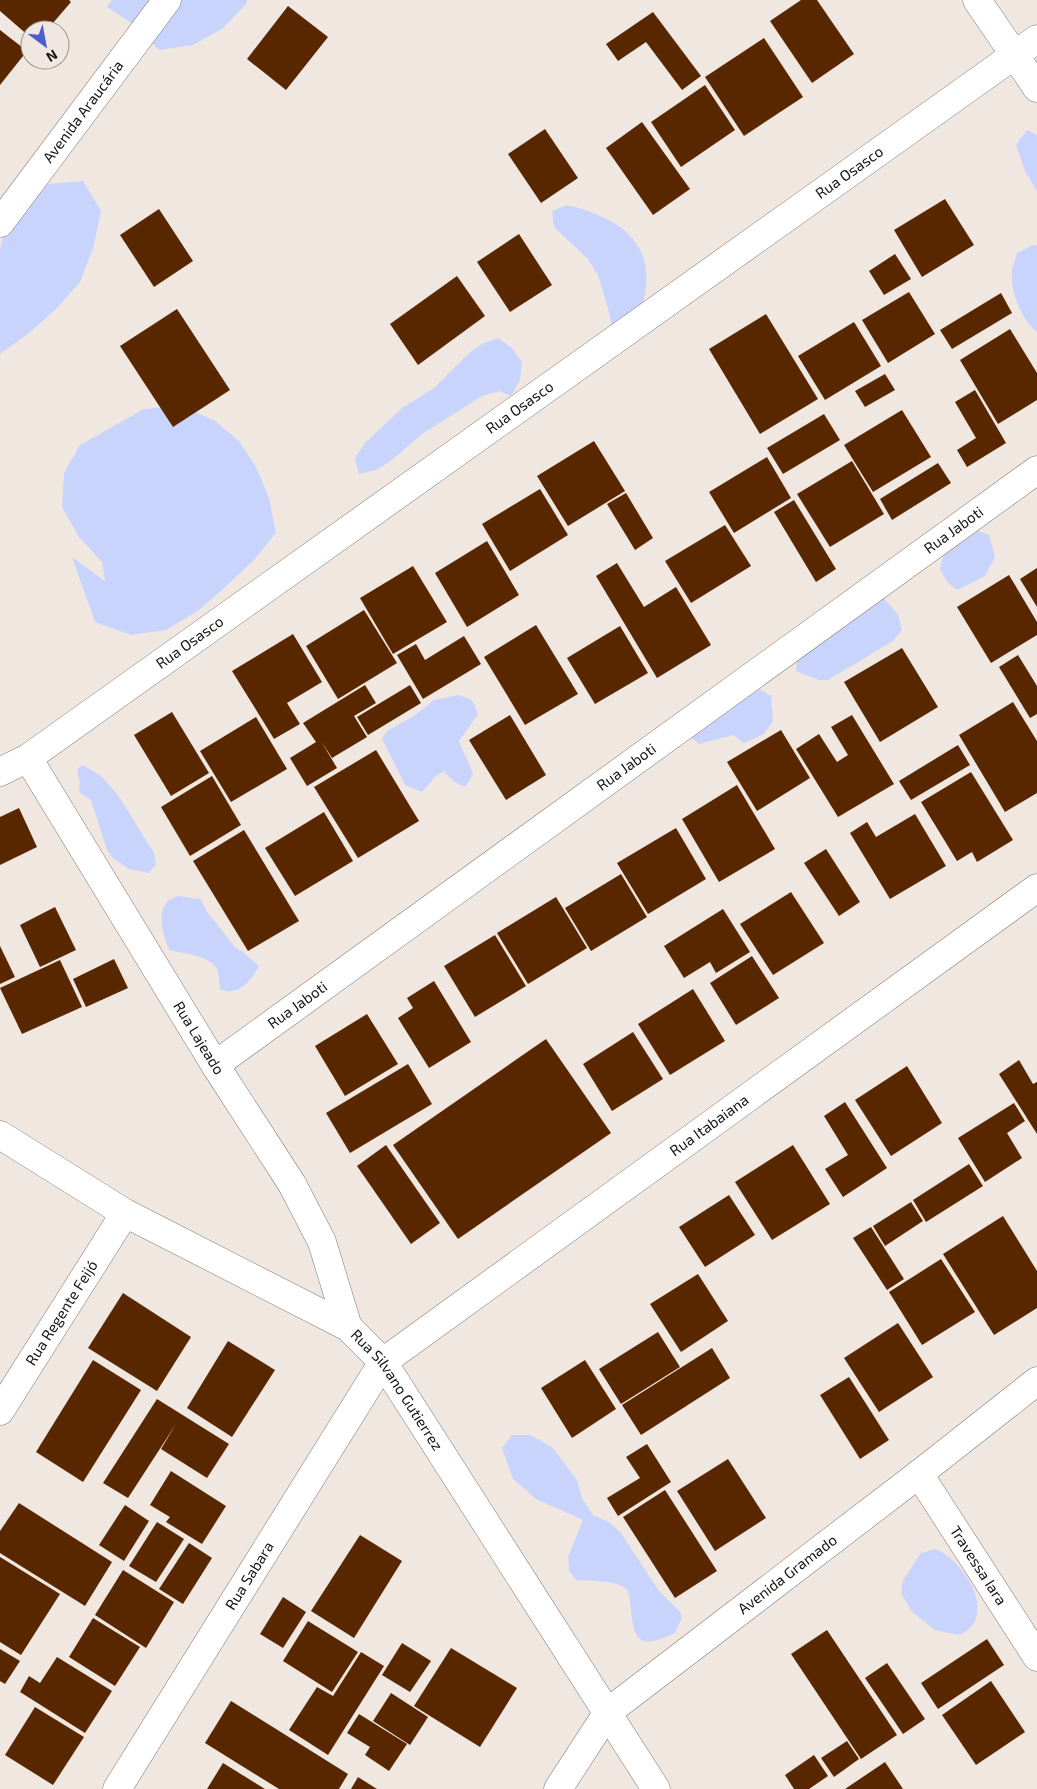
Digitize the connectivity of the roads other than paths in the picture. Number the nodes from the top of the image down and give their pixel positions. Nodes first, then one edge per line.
1 (167, 0) edge
2 (977, 0) edge
3 (1037, 39) edge
4 (1015, 55) junction
5 (1037, 88) edge
6 (0, 223) edge
7 (1037, 470) edge
8 (28, 758) junction
9 (0, 772) edge
10 (1037, 888) edge
11 (215, 1065) junction
12 (0, 1135) edge
13 (125, 1213) junction
14 (348, 1327) junction
15 (383, 1362) junction
16 (1037, 1381) edge
17 (0, 1411) edge
18 (919, 1474) junction
19 (1037, 1656) edge
20 (608, 1712) junction
21 (118, 1789) edge
22 (558, 1789) edge
23 (656, 1789) edge

1 - 6 street, Avenida Araucária
2 - 4 street
3 - 4 street, Rua Osasco
4 - 5 street
4 - 8 street, Rua Osasco
7 - 11 street, Rua Jaboti
8 - 9 street, Rua Osasco
8 - 11 street, Rua Lajeado
10 - 15 street, Rua Itabaiana
11 - 14 street, Rua Lajeado
12 - 13 street, Rua Silvano Gutierrez
13 - 14 street, Rua Silvano Gutierrez
13 - 17 street, Rua Regente Feijó
14 - 15 street, Rua Silvano Gutierrez
15 - 20 street, Rua Silvano Gutierrez
15 - 21 street, Rua Sabara
16 - 18 street, Avenida Gramado
18 - 19 street, Travessa Iara
18 - 20 street, Avenida Gramado
20 - 22 street, Avenida Gramado
20 - 23 street, Rua Silvano Gutierrez

